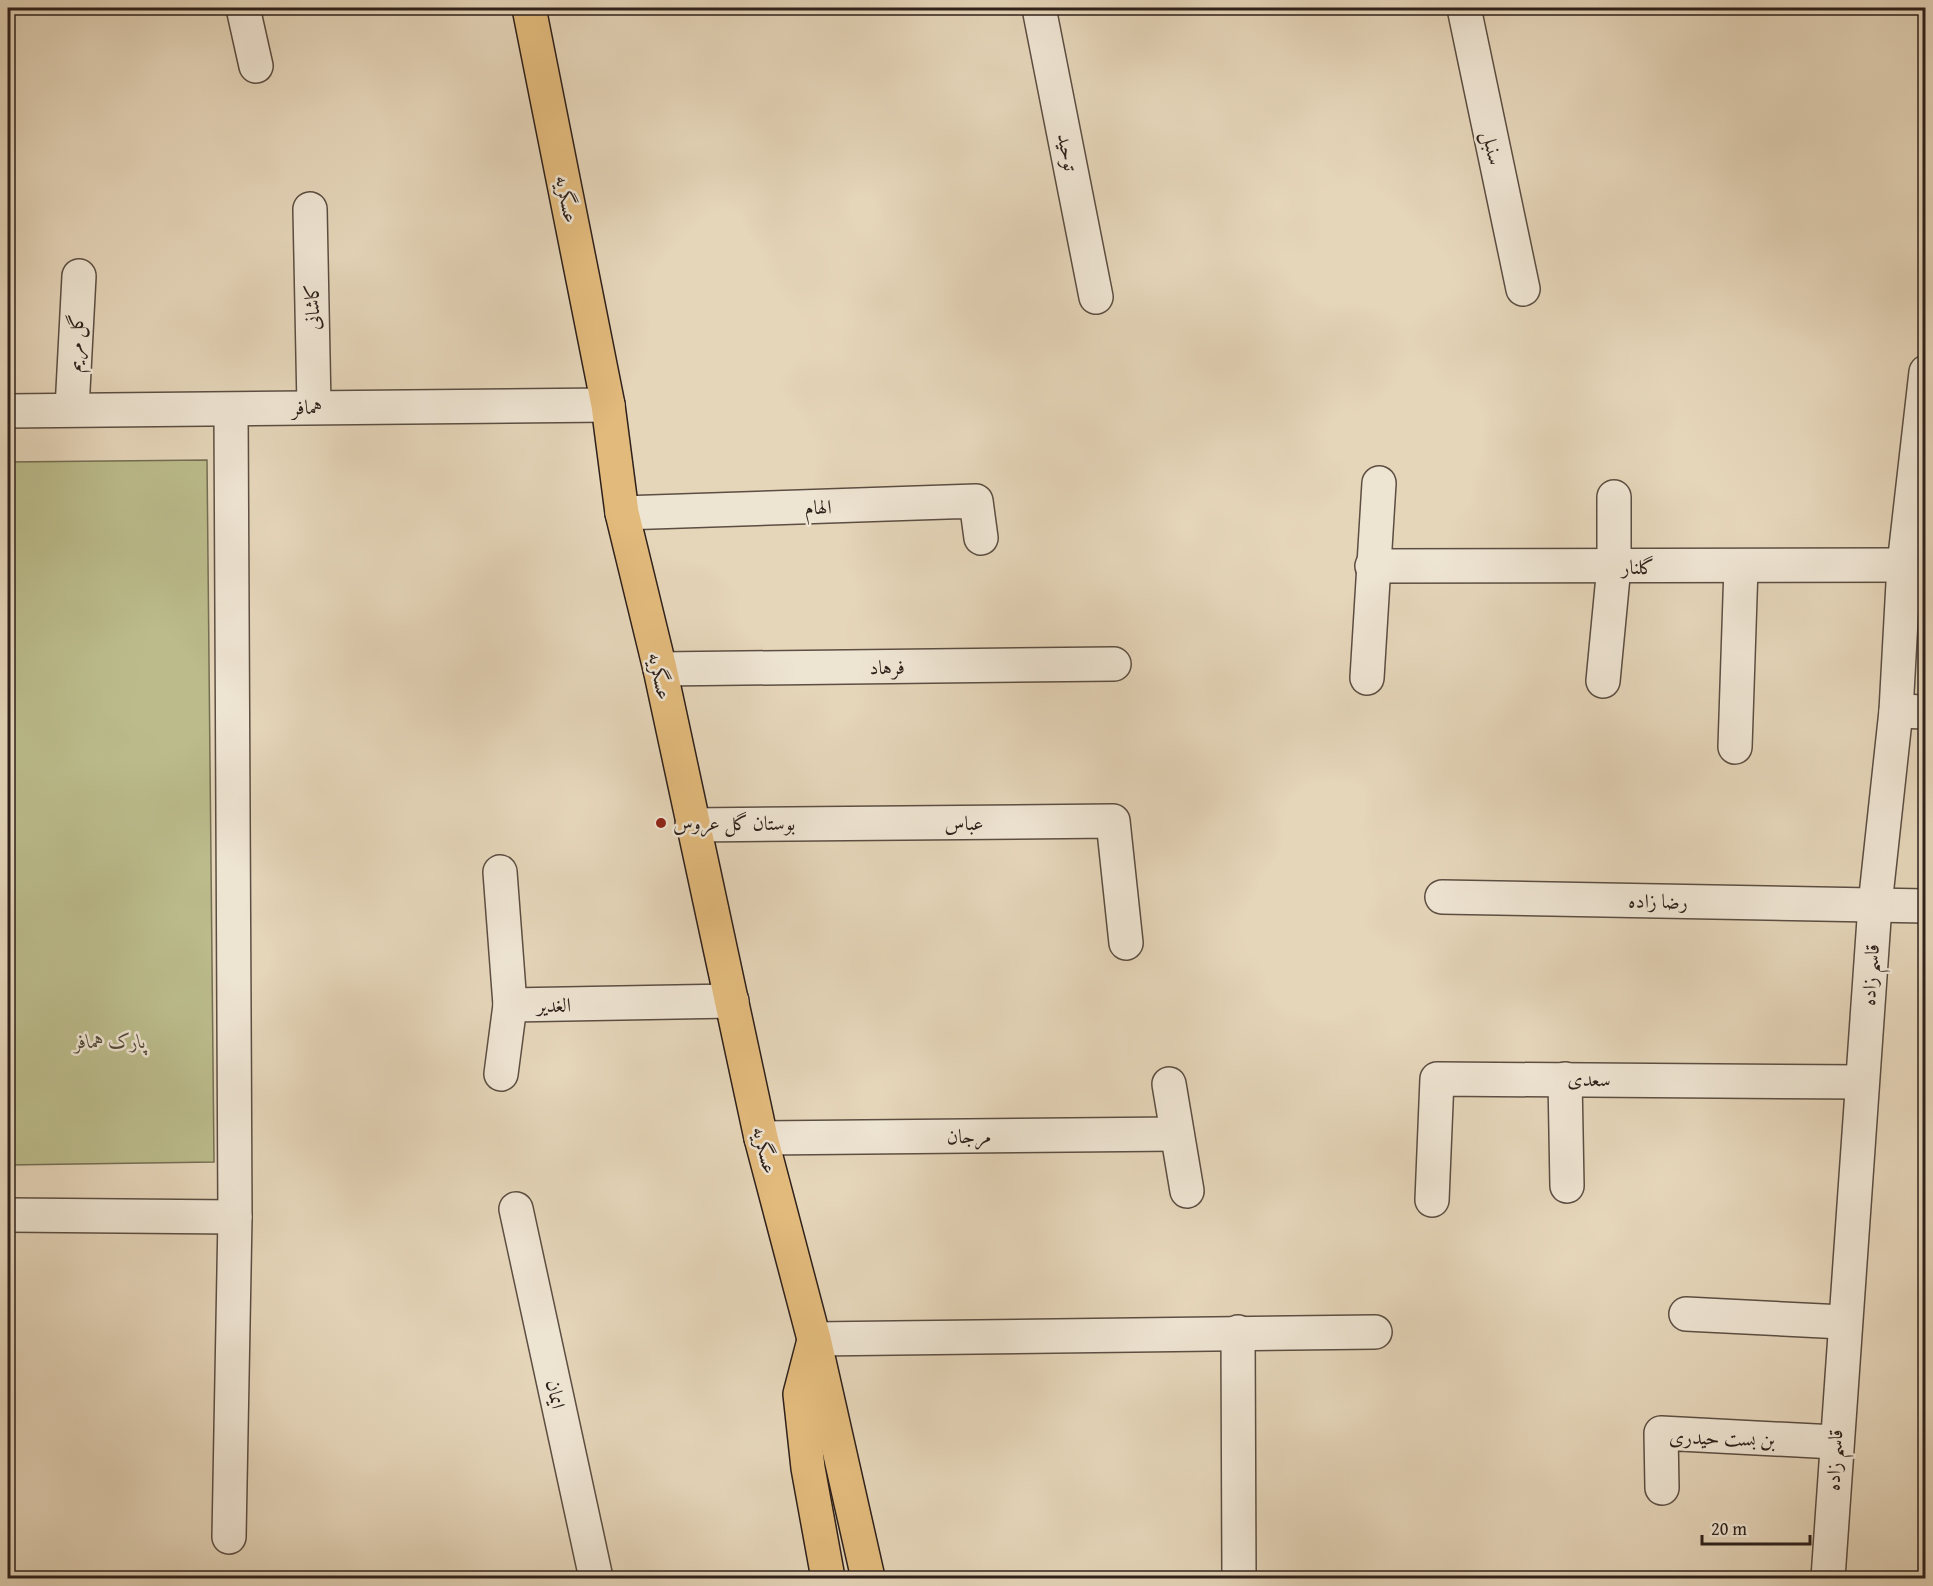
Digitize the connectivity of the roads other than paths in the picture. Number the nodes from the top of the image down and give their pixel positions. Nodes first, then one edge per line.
1 (243, 8) edge
2 (529, 8) edge
3 (1039, 8) edge
4 (1464, 8) edge
5 (256, 66) dead end
6 (309, 209) dead end
7 (79, 276) dead end
8 (1523, 289) dead end
9 (1096, 297) dead end
10 (1926, 372) edge
11 (608, 405) junction
12 (314, 406) junction
13 (72, 409) junction
14 (231, 410) junction
15 (8, 411) edge
16 (1379, 483) dead end
17 (1614, 497) dead end
18 (622, 513) junction
19 (981, 538) dead end
20 (1904, 565) junction
21 (1372, 566) junction
22 (1614, 566) junction
23 (1741, 567) junction
24 (1114, 664) dead end
25 (660, 669) junction
26 (1367, 678) dead end
27 (1603, 681) dead end
28 (1911, 711) edge
29 (1735, 747) dead end
30 (692, 825) junction
31 (500, 872) dead end
32 (1442, 897) dead end
33 (1875, 905) junction
34 (1926, 906) edge
35 (1126, 943) dead end
36 (732, 1001) junction
37 (510, 1005) junction
38 (501, 1074) dead end
39 (1564, 1079) junction
40 (1862, 1082) junction
41 (1169, 1084) dead end
42 (1177, 1134) junction
43 (761, 1138) junction
44 (1568, 1186) dead end
45 (1187, 1191) dead end
46 (1432, 1200) dead end
47 (516, 1209) dead end
48 (8, 1215) edge
49 (235, 1217) junction
50 (1686, 1314) dead end
51 (1843, 1322) junction
52 (1238, 1332) junction
53 (1375, 1332) dead end
54 (814, 1339) junction
55 (1835, 1442) junction
56 (1662, 1488) dead end
57 (229, 1536) dead end
58 (596, 1578) edge
59 (828, 1578) edge
60 (868, 1578) edge
61 (1239, 1578) edge
62 (1828, 1578) edge

1 - 5 street
2 - 11 main road, عسگریه
3 - 9 street, توحید
4 - 8 street, سنبل
6 - 12 street, کاشانی
7 - 13 street, گل مریم
10 - 20 street, قاسم زاده
11 - 12 street, همافر
11 - 18 main road, عسگریه
12 - 14 street, همافر
13 - 14 street, همافر
13 - 15 street, همافر
14 - 49 street
16 - 21 street
17 - 22 street
18 - 19 street, الهام
18 - 25 main road, عسگریه
20 - 23 street, گلنار
20 - 28 street, قاسم زاده
21 - 22 street, گلنار
21 - 26 street
22 - 23 street, گلنار
22 - 27 street
23 - 29 street
24 - 25 street, فرهاد
25 - 30 main road, عسگریه
28 - 33 street, قاسم زاده
30 - 35 street, عباس
30 - 36 main road, عسگریه
31 - 37 street, الغدیر
32 - 33 street, رضا زاده
33 - 34 street, رضا زاده
33 - 40 street, قاسم زاده
36 - 37 street, الغدیر
36 - 43 main road, عسگریه
37 - 38 street
39 - 40 street, سعدی
39 - 44 street
39 - 46 street, سعدی
40 - 51 street, قاسم زاده
41 - 42 street
42 - 43 street, مرجان
42 - 45 street
43 - 54 main road, عسگریه
47 - 58 street, ایمان
48 - 49 street
49 - 57 street
50 - 51 street
51 - 55 street, قاسم زاده
52 - 53 street
52 - 54 street
52 - 61 street
54 - 59 main road, عسگریه
54 - 60 main road, عسگریه
55 - 56 street, بن بست حیدری
55 - 62 street, قاسم زاده

